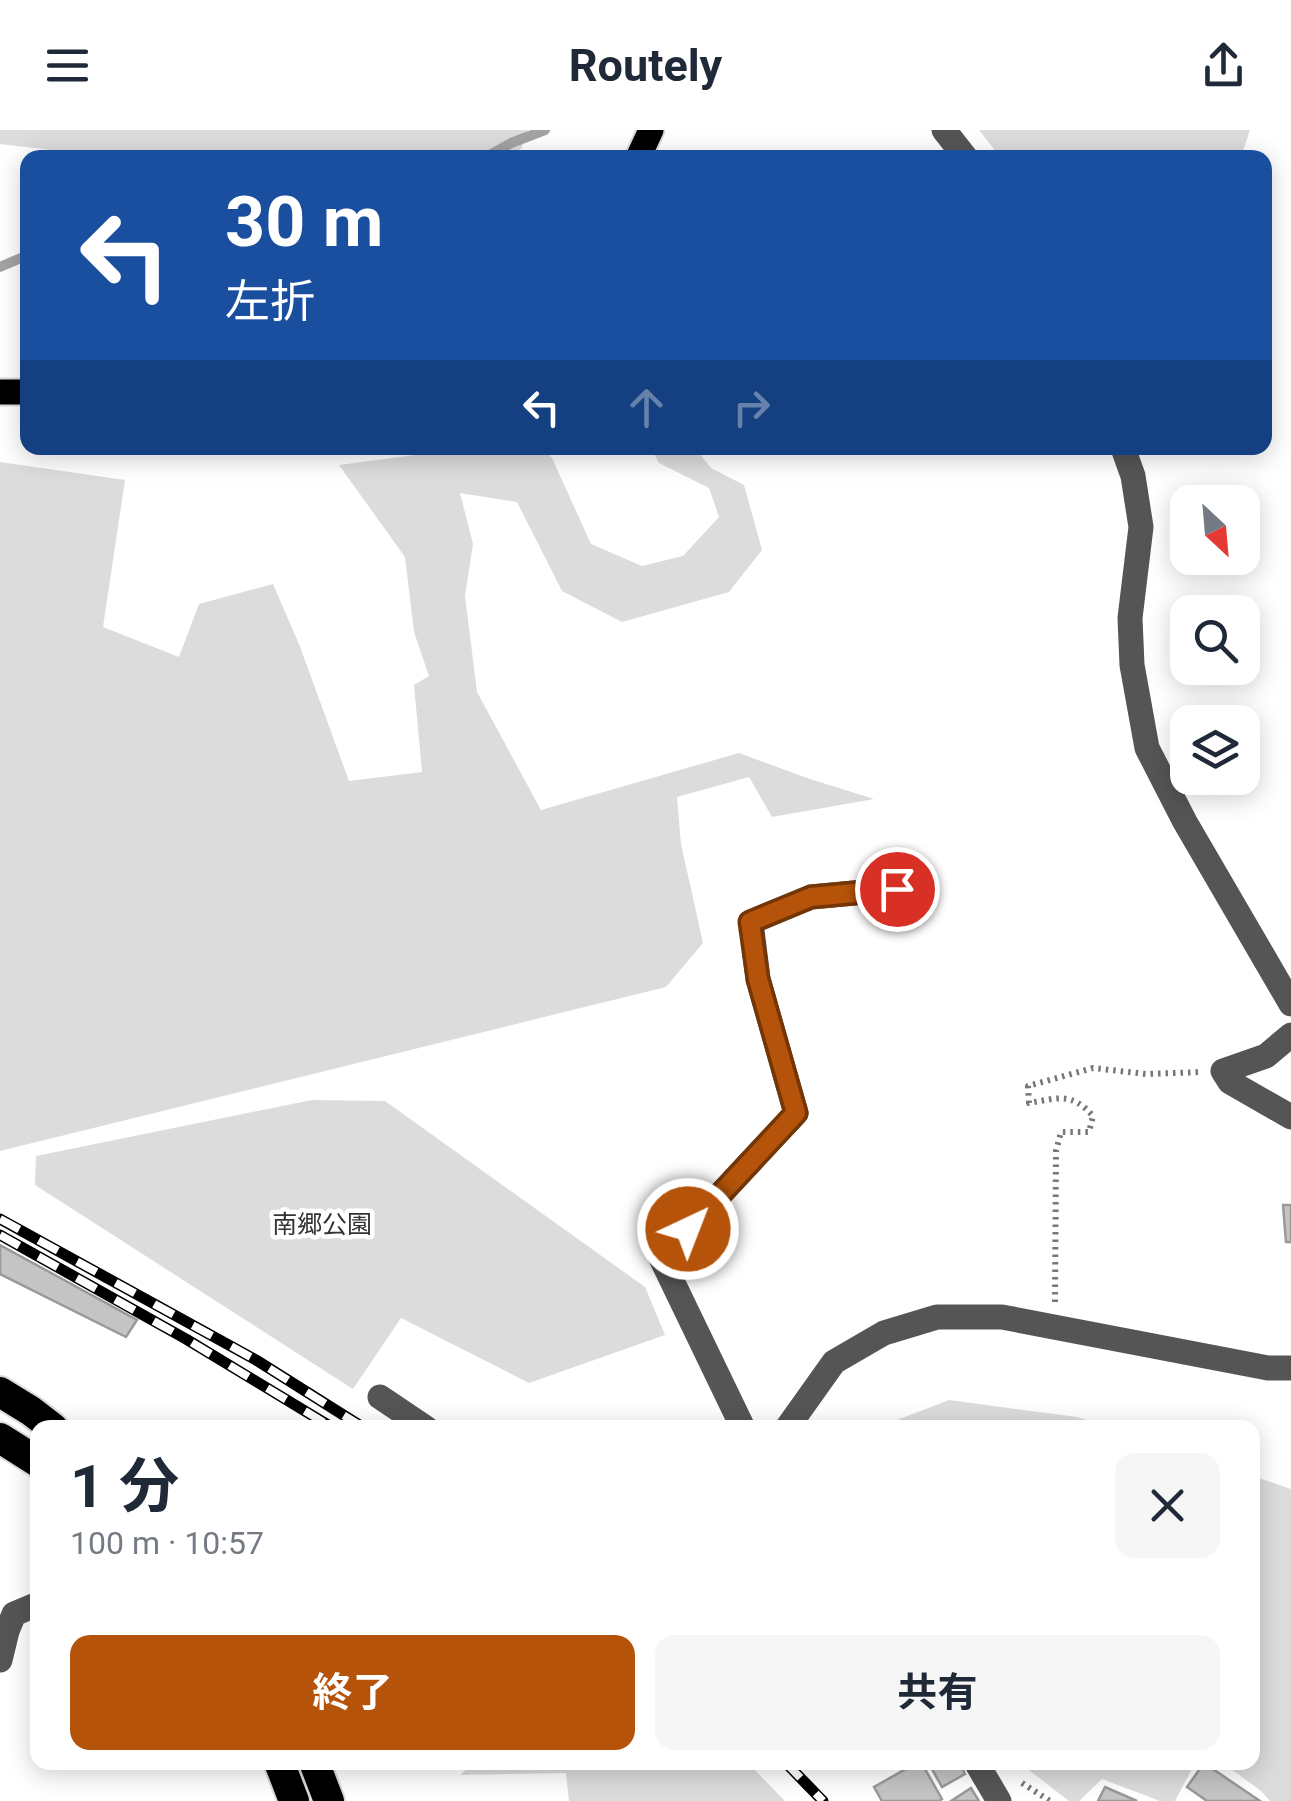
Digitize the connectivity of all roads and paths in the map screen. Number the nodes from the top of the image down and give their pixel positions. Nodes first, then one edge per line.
1 (944, 130) edge
2 (960, 150) edge
3 (1126, 455) edge
4 (897, 889) dead end
5 (1290, 1002) edge
6 (1291, 1035) edge
7 (1223, 1071) junction
8 (1291, 1117) edge
9 (1055, 1328) junction
10 (1291, 1368) edge
11 (0, 1392) edge
12 (380, 1398) dead end
13 (41, 1420) edge
14 (414, 1420) edge
15 (739, 1420) edge
16 (793, 1420) edge
17 (0, 1438) edge
18 (30, 1457) edge
19 (30, 1607) edge
20 (0, 1660) edge
21 (282, 1770) edge
22 (317, 1770) edge
23 (981, 1770) edge
24 (294, 1801) edge
25 (330, 1801) edge
26 (999, 1801) edge

1 - 2 street
3 - 5 street
4 - 15 street
6 - 7 street
7 - 8 street
7 - 9 path
9 - 10 street
9 - 16 street
11 - 13 highway
12 - 14 street
17 - 18 highway
19 - 20 street
21 - 24 highway
22 - 25 highway
23 - 26 street

